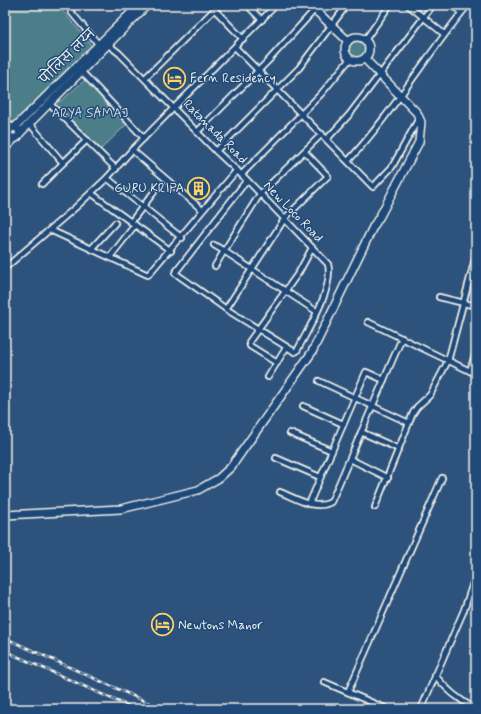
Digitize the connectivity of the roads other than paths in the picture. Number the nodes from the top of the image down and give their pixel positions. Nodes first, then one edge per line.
1 (65, 5) edge
2 (70, 5) edge
3 (139, 5) edge
4 (147, 5) edge
5 (219, 5) edge
6 (247, 5) edge
7 (276, 5) edge
8 (347, 5) edge
9 (390, 5) edge
10 (408, 5) edge
11 (433, 5) edge
12 (454, 5) edge
13 (468, 5) edge
14 (315, 7) edge
15 (215, 10) junction
16 (71, 12) junction
17 (461, 13) junction
18 (423, 18) junction
19 (262, 20) junction
20 (331, 26) junction
21 (444, 34) junction
22 (243, 39) junction
23 (365, 40) junction
24 (348, 41) junction
25 (103, 44) junction
26 (235, 47) junction
27 (350, 59) junction
28 (365, 59) junction
29 (258, 70) junction
30 (81, 71) junction
31 (381, 76) junction
32 (145, 78) junction
33 (278, 90) junction
34 (400, 96) junction
35 (49, 103) junction
36 (174, 107) junction
37 (301, 114) junction
38 (419, 118) junction
39 (5, 120) edge
40 (29, 123) junction
41 (11, 132) edge
42 (197, 132) junction
43 (322, 134) junction
44 (144, 138) junction
45 (87, 140) junction
46 (327, 140) junction
47 (5, 148) edge
48 (132, 150) junction
49 (216, 151) junction
50 (305, 152) junction
51 (348, 161) junction
52 (63, 163) junction
53 (116, 169) junction
54 (237, 170) junction
55 (242, 174) junction
56 (107, 178) junction
57 (247, 180) junction
58 (42, 184) dead end
59 (154, 192) dead end
60 (91, 193) junction
61 (260, 194) junction
62 (143, 207) junction
63 (200, 208) dead end
64 (285, 218) junction
65 (114, 223) dead end
66 (133, 224) junction
67 (50, 230) junction
68 (182, 238) junction
69 (214, 245) dead end
70 (312, 248) junction
71 (91, 249) junction
72 (171, 251) junction
73 (224, 251) junction
74 (476, 255) edge
75 (110, 257) junction
76 (215, 266) dead end
77 (5, 268) edge
78 (251, 270) junction
79 (285, 291) junction
80 (439, 297) dead end
81 (463, 303) junction
82 (476, 306) edge
83 (226, 309) junction
84 (316, 312) junction
85 (368, 322) dead end
86 (257, 329) junction
87 (402, 338) junction
88 (286, 348) junction
89 (476, 351) edge
90 (448, 361) junction
91 (276, 363) junction
92 (470, 371) junction
93 (476, 374) edge
94 (268, 377) dead end
95 (384, 380) junction
96 (319, 381) dead end
97 (355, 397) junction
98 (373, 405) junction
99 (303, 406) dead end
100 (409, 423) junction
101 (343, 424) junction
102 (361, 432) junction
103 (290, 433) dead end
104 (399, 449) junction
105 (332, 451) junction
106 (276, 458) dead end
107 (350, 459) junction
108 (320, 477) junction
109 (388, 478) junction
110 (442, 478) dead end
111 (280, 492) dead end
112 (309, 504) junction
113 (375, 507) dead end
114 (5, 515) edge
115 (476, 574) edge
116 (435, 675) junction
117 (324, 682) dead end
118 (348, 692) junction
119 (388, 709) edge
120 (421, 709) edge
121 (476, 709) edge

1 - 16 street, Ratanada Road
2 - 16 street
3 - 25 street, पोलिस लय्न
4 - 25 street
5 - 15 street
6 - 19 street
7 - 19 street
8 - 20 street
9 - 23 street
10 - 18 street
11 - 18 street
12 - 17 street
13 - 17 street
14 - 20 street
14 - 29 street
15 - 22 street
15 - 32 street
16 - 25 street, Ratanada Road
17 - 21 street
18 - 21 street
18 - 31 street
19 - 22 street
20 - 24 street
20 - 33 street
21 - 34 street
22 - 26 street
23 - 24 street
23 - 28 street
24 - 27 street
25 - 30 street
25 - 32 street, Ratanada Road
25 - 41 street, पोलिस लय्न
26 - 29 street
26 - 36 street
27 - 28 street
27 - 37 street
28 - 31 street
29 - 33 street
29 - 42 street
30 - 35 street
30 - 44 street
31 - 34 street
31 - 46 street
32 - 36 street, Ratanada Road
33 - 37 street
33 - 49 street
34 - 38 street
34 - 51 street
35 - 40 street
35 - 45 street
36 - 42 street, Ratanada Road
36 - 44 street
37 - 43 street
37 - 55 street
38 - 51 street
38 - 114 street
39 - 41 street
40 - 41 street
40 - 52 street
41 - 47 street, पोलिस लय्न
42 - 49 street, Ratanada Road
43 - 46 street
43 - 50 street
44 - 48 street
45 - 52 street
45 - 53 street
46 - 51 street
48 - 53 street
48 - 63 street
49 - 54 street, Ratanada Road
50 - 61 street
50 - 64 street
52 - 58 street
53 - 56 street
54 - 55 street, Ratanada Road
54 - 68 street
55 - 57 street, New Loco Road
56 - 60 street
56 - 62 street
57 - 61 street, New Loco Road
57 - 83 street
59 - 62 street
60 - 66 street
60 - 67 street
61 - 64 street, New Loco Road
61 - 73 street
62 - 66 street
62 - 68 street
64 - 70 street, New Loco Road
64 - 78 street
65 - 71 street
66 - 72 street
66 - 75 street
67 - 71 street
67 - 77 street
68 - 72 street
69 - 73 street
70 - 79 street
70 - 84 street, New Loco Road
71 - 75 street
72 - 75 street
73 - 76 street
73 - 78 street
74 - 81 street
78 - 79 street
78 - 83 street
79 - 84 street
79 - 86 street
80 - 81 street
81 - 82 street
81 - 90 street
83 - 86 street
84 - 88 street
85 - 87 street
86 - 88 street
86 - 91 street
87 - 90 street
87 - 95 street
88 - 91 street
89 - 92 street
90 - 92 street
90 - 100 street
91 - 94 street
92 - 93 street
95 - 97 street
95 - 98 street
96 - 97 street
97 - 98 street
97 - 101 street
98 - 100 street
98 - 102 street
99 - 101 street
100 - 104 street
101 - 105 street
102 - 104 street
102 - 107 street
103 - 105 street
104 - 109 street
105 - 108 street
106 - 108 street
107 - 109 street
107 - 112 street
108 - 112 street
109 - 113 street
110 - 118 street
111 - 112 street
115 - 116 street
116 - 120 street
116 - 121 street
117 - 118 street
118 - 119 street

